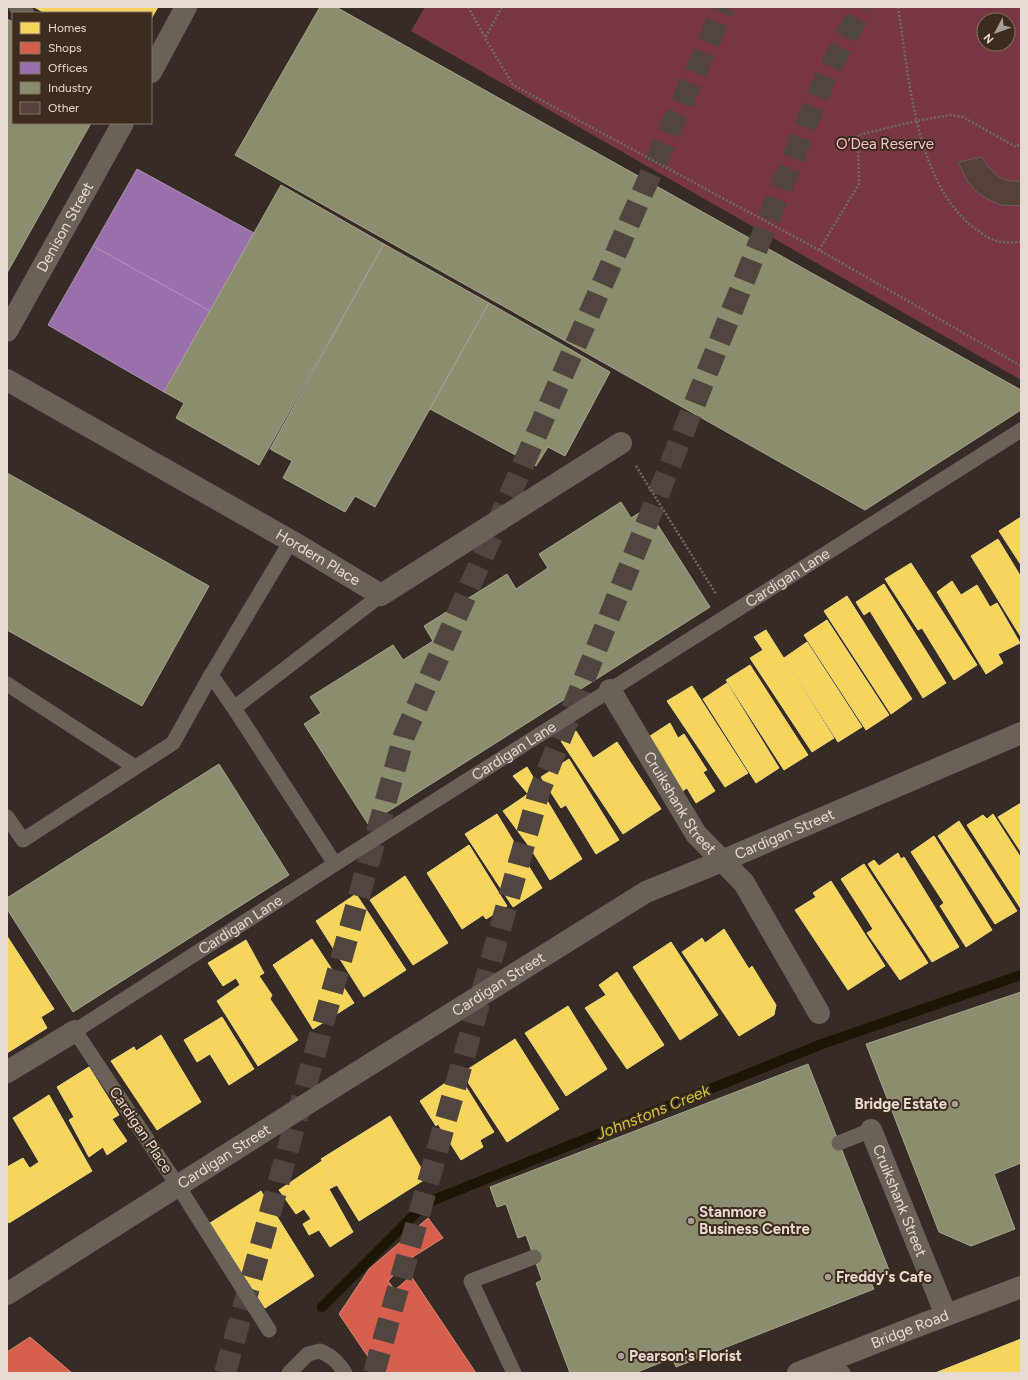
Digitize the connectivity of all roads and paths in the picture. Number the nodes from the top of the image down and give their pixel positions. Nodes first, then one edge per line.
1 (16, 7) edge
2 (186, 7) edge
3 (468, 7) edge
4 (502, 7) edge
5 (898, 7) edge
6 (25, 12) edge
7 (485, 38) junction
8 (152, 70) edge
9 (916, 121) junction
10 (122, 124) edge
11 (1021, 143) edge
12 (1021, 242) edge
13 (819, 250) junction
14 (7, 331) edge
15 (1021, 366) edge
16 (7, 380) edge
17 (1021, 430) edge
18 (621, 442) joint
19 (291, 541) junction
20 (381, 595) junction
21 (730, 615) junction
22 (211, 675) junction
23 (7, 684) edge
24 (610, 690) junction
25 (234, 708) junction
26 (1021, 733) edge
27 (135, 767) junction
28 (7, 817) edge
29 (722, 861) junction
30 (335, 864) junction
31 (819, 1012) dead end
32 (75, 1031) junction
33 (7, 1072) edge
34 (871, 1130) joint
35 (839, 1143) dead end
36 (178, 1186) junction
37 (534, 1257) dead end
38 (1021, 1287) edge
39 (7, 1294) edge
40 (946, 1315) junction
41 (270, 1330) dead end
42 (836, 1367) edge
43 (289, 1373) edge
44 (345, 1373) edge
45 (514, 1373) edge
46 (798, 1373) edge

1 - 6 lane
2 - 8 street
3 - 7 path
4 - 7 path
5 - 9 path
7 - 13 path
9 - 11 path
9 - 12 path
9 - 13 path
10 - 14 street, Denison Street
13 - 15 path
16 - 19 street, Hordern Place
17 - 21 lane, Cardigan Lane
18 - 20 street
18 - 21 path
19 - 20 street, Hordern Place
19 - 22 lane
20 - 25 lane
21 - 24 lane, Cardigan Lane
22 - 25 lane
22 - 27 lane
23 - 27 lane
24 - 29 street, Cruikshank Street
24 - 30 lane, Cardigan Lane
25 - 30 lane
26 - 29 street, Cardigan Street
27 - 28 lane
29 - 31 street, Cruikshank Street
29 - 36 street, Cardigan Street
30 - 32 lane, Cardigan Lane
32 - 33 street, Cardigan Lane
32 - 36 lane, Cardigan Place
34 - 35 lane
34 - 40 street, Cruikshank Street
36 - 39 street, Cardigan Street
36 - 41 lane, Cardigan Place
37 - 45 lane
38 - 40 main road, Bridge Road
40 - 42 main road, Bridge Road
42 - 46 main road, Bridge Road
43 - 44 lane

